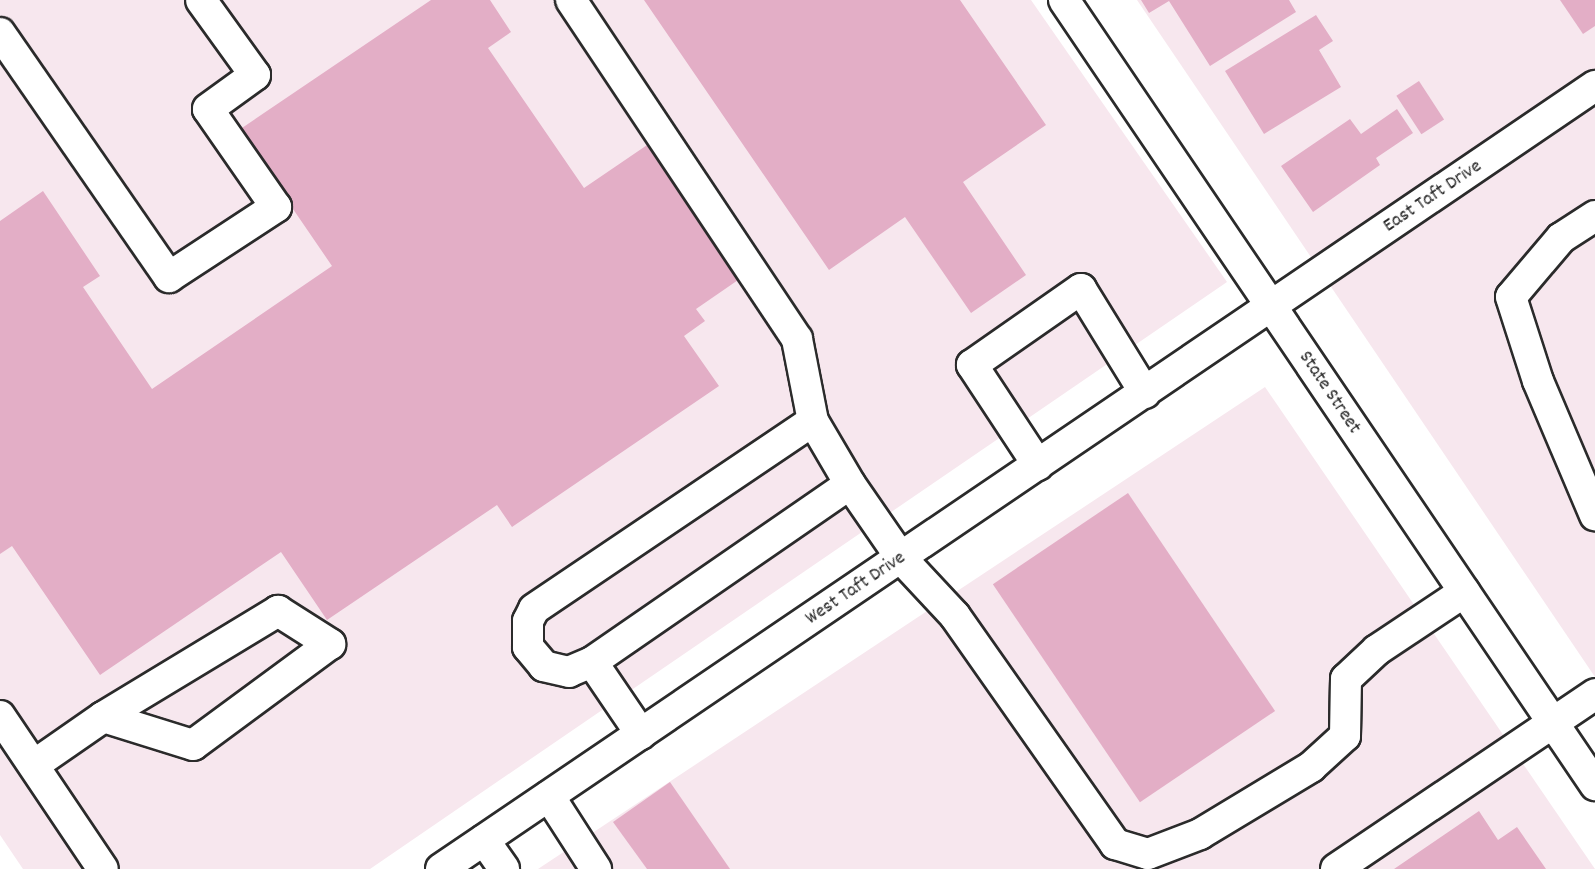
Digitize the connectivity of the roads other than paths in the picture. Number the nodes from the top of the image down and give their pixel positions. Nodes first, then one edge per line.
1 (201, 0) edge
2 (571, 0) edge
3 (1064, 0) edge
4 (0, 33) edge
5 (1595, 86) edge
6 (1595, 216) edge
7 (1271, 308) junction
8 (1145, 393) junction
9 (813, 422) junction
10 (1038, 465) junction
11 (850, 484) junction
12 (1595, 515) edge
13 (901, 558) junction
14 (1464, 592) junction
15 (592, 662) junction
16 (1595, 694) edge
17 (0, 716) edge
18 (103, 717) junction
19 (1553, 724) junction
20 (641, 734) junction
21 (34, 765) junction
22 (1595, 785) edge
23 (549, 796) junction
24 (484, 840) junction
25 (103, 869) edge
26 (441, 869) edge
27 (504, 869) edge
28 (596, 869) edge
29 (1336, 869) edge

1 - 4 street
2 - 9 street
3 - 7 street, State Street
5 - 7 street, East Taft Drive
6 - 12 street
7 - 8 street, West Taft Drive
7 - 14 street, State Street
8 - 10 street, West Taft Drive
8 - 10 street
9 - 11 street
9 - 15 street
10 - 13 street, West Taft Drive
11 - 13 street
11 - 15 street
13 - 14 street
13 - 20 street, West Taft Drive
14 - 19 street, State Street
15 - 20 street
16 - 19 street
17 - 21 street
18 - 18 street
18 - 21 street
19 - 22 street, State Street
19 - 29 street
20 - 23 street, West Taft Drive
21 - 25 street
23 - 24 street, West Taft Drive
23 - 28 street
24 - 26 street, West Taft Drive
24 - 27 street

